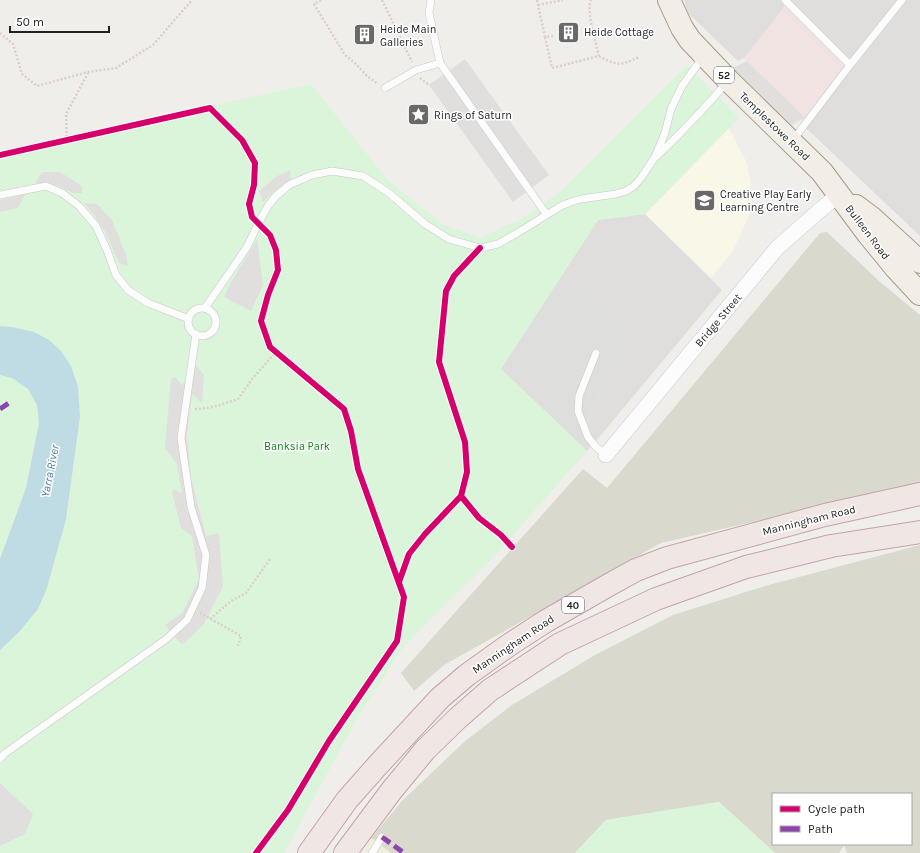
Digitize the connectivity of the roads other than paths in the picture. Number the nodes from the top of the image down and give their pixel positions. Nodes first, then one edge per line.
1 (431, 0) edge
2 (669, 0) edge
3 (785, 0) edge
4 (902, 0) edge
5 (705, 55) junction
6 (440, 63) junction
7 (850, 65) junction
8 (729, 81) junction
9 (385, 88) road end
10 (791, 142) junction
11 (655, 157) junction
12 (839, 194) junction
13 (0, 195) edge
14 (547, 215) junction
15 (920, 262) edge
16 (920, 294) edge
17 (205, 308) junction
18 (189, 319) junction
19 (196, 334) junction
20 (596, 353) dead end
21 (606, 455) joint
22 (920, 494) edge
23 (920, 532) edge
24 (606, 586) junction
25 (620, 616) junction
26 (0, 759) edge
27 (382, 837) dead end
28 (310, 853) edge
29 (345, 853) edge
30 (372, 853) edge

1 - 6 lane
2 - 5 main road, Templestowe Road / 52
3 - 7 lane
4 - 7 lane
5 - 8 main road, Templestowe Road / 52
5 - 11 lane
6 - 9 lane
6 - 14 lane
7 - 10 lane
8 - 10 main road, Templestowe Road / 52
8 - 11 lane
10 - 12 main road, Templestowe Road / 52
11 - 14 lane
12 - 15 main road, Bulleen Road / 52
12 - 16 main road, Bulleen Road / 52
12 - 21 street, Bridge Street
13 - 18 lane
14 - 17 lane
17 - 18 lane
17 - 19 lane
18 - 19 lane
19 - 26 lane
20 - 21 lane
22 - 24 highway, Manningham Road / 40
23 - 25 highway
24 - 25 highway
24 - 28 highway, Manningham Road / 40
25 - 29 highway
27 - 30 lane

